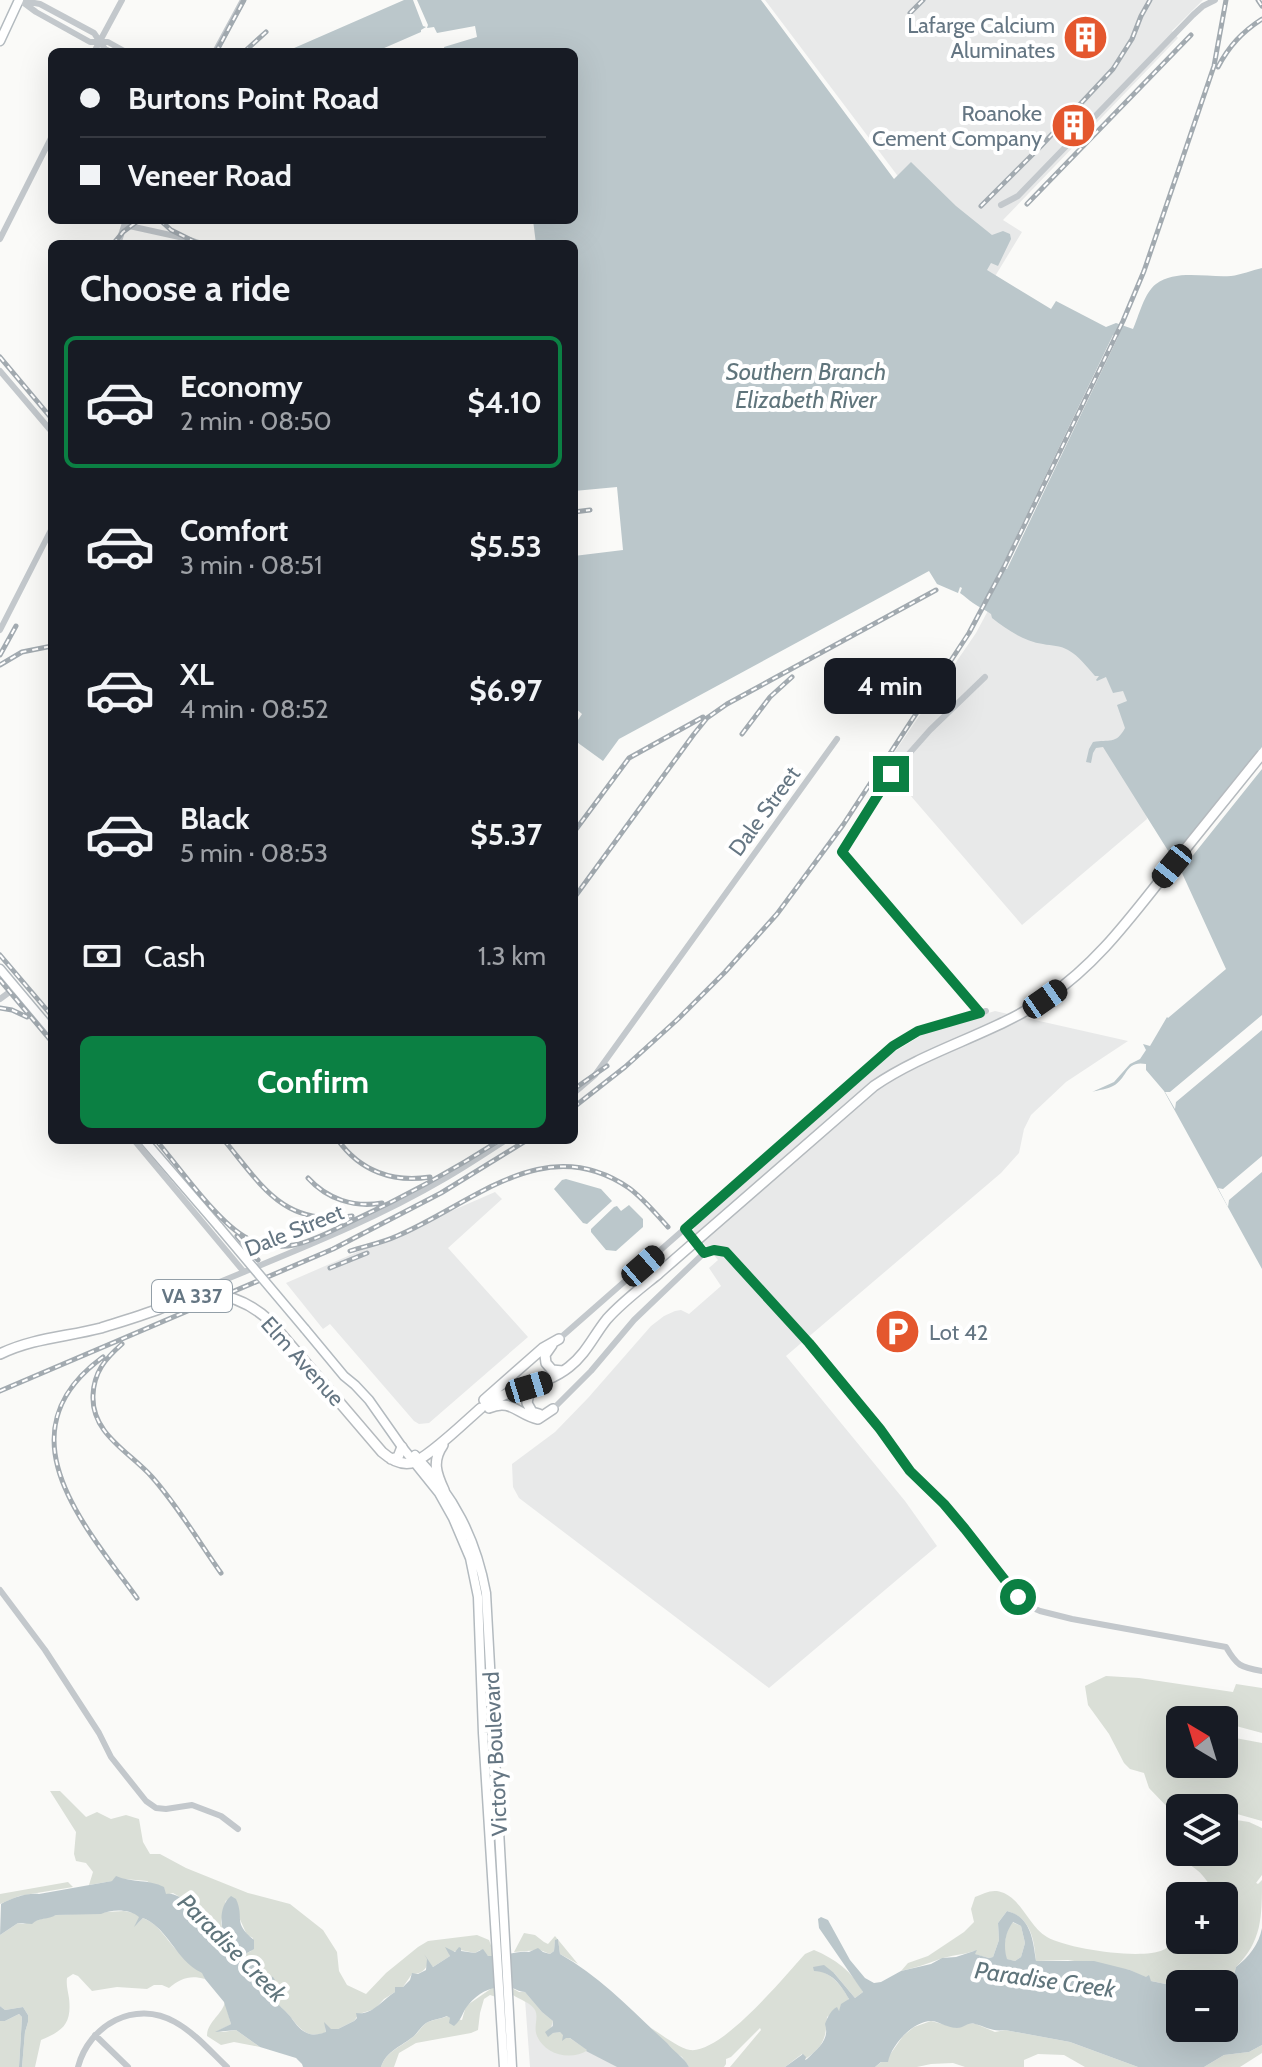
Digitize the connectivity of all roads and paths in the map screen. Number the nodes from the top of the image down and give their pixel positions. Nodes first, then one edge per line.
1 (20, 0) edge
2 (122, 0) edge
3 (243, 0) edge
4 (1214, 0) edge
5 (0, 41) edge
6 (99, 41) junction
7 (96, 48) edge
8 (107, 48) edge
9 (119, 48) edge
10 (217, 48) edge
11 (48, 144) edge
12 (1001, 205) dead end
13 (133, 224) edge
14 (0, 239) edge
15 (190, 240) edge
16 (0, 371) edge
17 (48, 427) edge
18 (48, 536) edge
19 (0, 630) edge
20 (985, 677) dead end
21 (837, 739) dead end
22 (1262, 754) edge
23 (0, 969) edge
24 (15, 988) junction
25 (0, 999) edge
26 (48, 1026) edge
27 (578, 1090) edge
28 (137, 1144) edge
29 (147, 1144) edge
30 (500, 1144) edge
31 (685, 1229) junction
32 (704, 1253) junction
33 (244, 1272) junction
34 (207, 1294) junction
35 (559, 1339) junction
36 (0, 1354) edge
37 (568, 1368) junction
38 (545, 1382) junction
39 (513, 1392) junction
40 (483, 1406) junction
41 (553, 1409) junction
42 (521, 1411) junction
43 (451, 1434) junction
44 (400, 1442) junction
45 (391, 1459) junction
46 (417, 1461) junction
47 (444, 1490) junction
48 (475, 1563) junction
49 (0, 1590) edge
50 (1262, 1671) edge
51 (238, 1829) dead end
52 (505, 2005) junction
53 (95, 2035) junction
54 (78, 2067) edge
55 (128, 2067) edge
56 (227, 2067) edge
57 (504, 2067) edge
58 (512, 2067) edge

1 - 5 main road
1 - 6 street
2 - 6 street
3 - 10 street
4 - 12 street
6 - 7 street
6 - 8 street
6 - 9 street
11 - 14 street
13 - 15 street
16 - 17 street
18 - 19 street
20 - 31 street
21 - 27 street, Dale Street
22 - 37 main road, bridge
23 - 24 main road
24 - 25 street
24 - 26 main road
28 - 33 street, Dale Street
29 - 44 main road, bridge
30 - 33 street, Dale Street
31 - 32 street
31 - 35 street
32 - 41 street
32 - 50 street
33 - 34 street
34 - 36 main road, VA 337
34 - 45 main road, Elm Avenue / VA 337
35 - 37 main road
35 - 40 main road
37 - 38 main road
38 - 39 main road
38 - 41 main road
39 - 40 main road
39 - 42 main road
40 - 42 main road
40 - 43 main road
41 - 42 main road
43 - 46 main road
43 - 47 main road
44 - 45 main road
44 - 46 main road
45 - 46 main road
46 - 47 main road, Victory Boulevard
46 - 48 main road, Victory Boulevard
47 - 48 main road, Victory Boulevard
48 - 52 main road, Victory Boulevard
49 - 51 street
52 - 57 main road, Victory Boulevard
52 - 58 main road, Victory Boulevard
53 - 54 street
53 - 55 street
53 - 56 street

